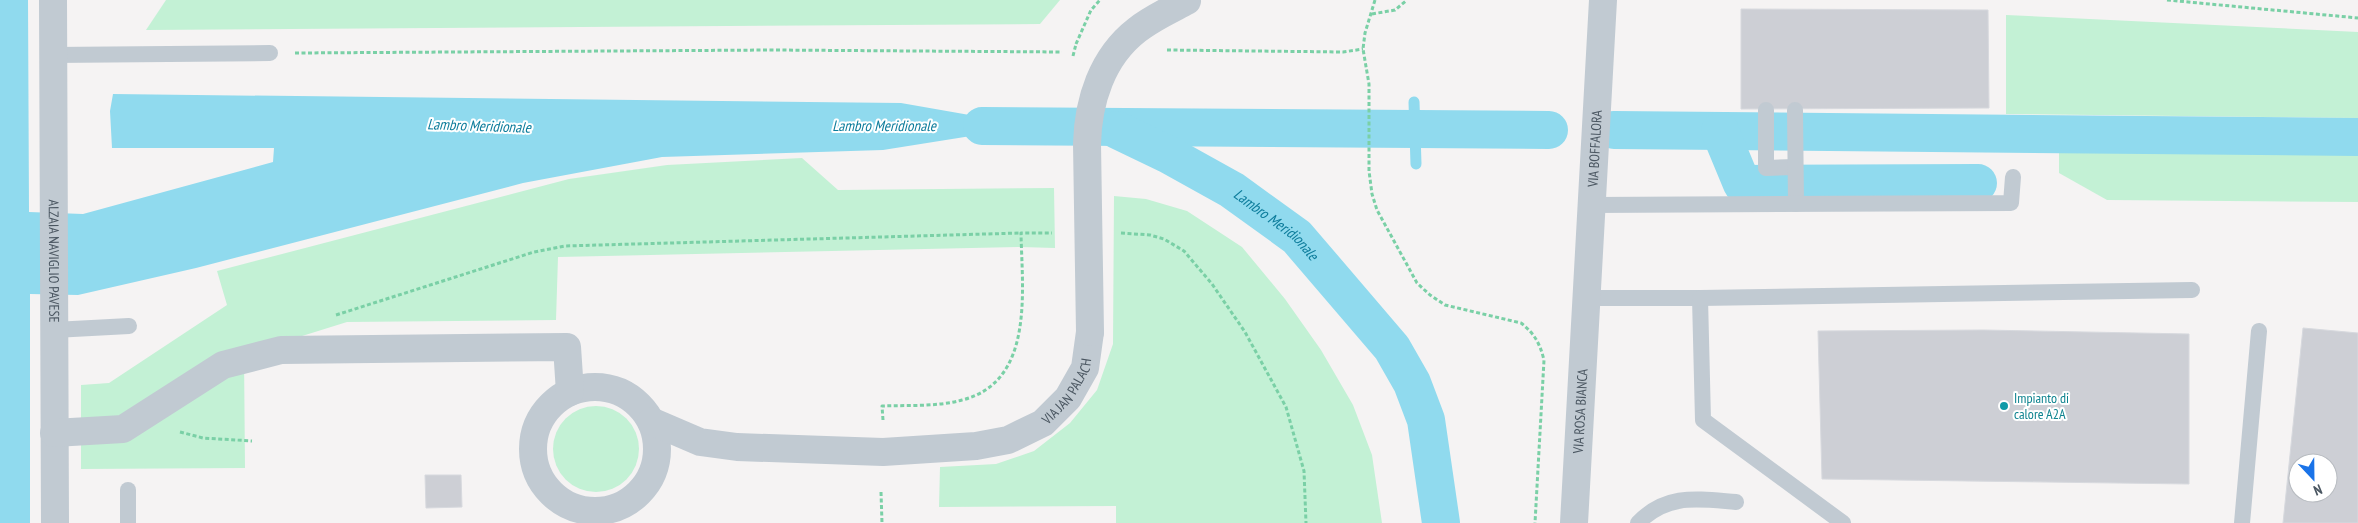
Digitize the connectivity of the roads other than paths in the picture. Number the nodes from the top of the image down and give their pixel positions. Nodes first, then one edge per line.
1 (53, 0) edge
2 (1603, 0) edge
3 (1189, 1) edge
4 (270, 53) road end
5 (52, 55) junction
6 (1766, 110) dead end
7 (1795, 110) dead end
8 (1795, 167) junction
9 (2012, 178) dead end
10 (1796, 203) junction
11 (1592, 205) junction
12 (2192, 290) dead end
13 (1588, 298) junction
14 (1700, 298) junction
15 (129, 326) dead end
16 (54, 330) junction
17 (2259, 331) dead end
18 (570, 392) junction
19 (650, 421) junction
20 (54, 433) junction
21 (128, 490) dead end
22 (1736, 502) dead end
23 (594, 517) edge
24 (55, 523) edge
25 (128, 523) edge
26 (1574, 523) edge
27 (1638, 523) edge
28 (1843, 523) edge
29 (2242, 523) edge

1 - 5 street, ALZAIA NAVIGLIO PAVESE
2 - 11 street, VIA BOFFALORA
3 - 19 street, VIA JAN PALACH, bridge
4 - 5 lane
5 - 16 street, ALZAIA NAVIGLIO PAVESE
6 - 8 lane
7 - 8 lane
8 - 10 lane
9 - 10 lane
10 - 11 lane
11 - 13 street, VIA BOFFALORA
12 - 14 lane
13 - 14 lane
13 - 26 street, VIA ROSA BIANCA
14 - 28 lane
15 - 16 lane
16 - 20 street, ALZAIA NAVIGLIO PAVESE
17 - 29 lane
18 - 19 street, VIA JAN PALACH
18 - 20 street
18 - 23 street, VIA JAN PALACH
19 - 23 street, VIA JAN PALACH
20 - 24 street, ALZAIA NAVIGLIO PAVESE
21 - 25 lane
22 - 27 lane

